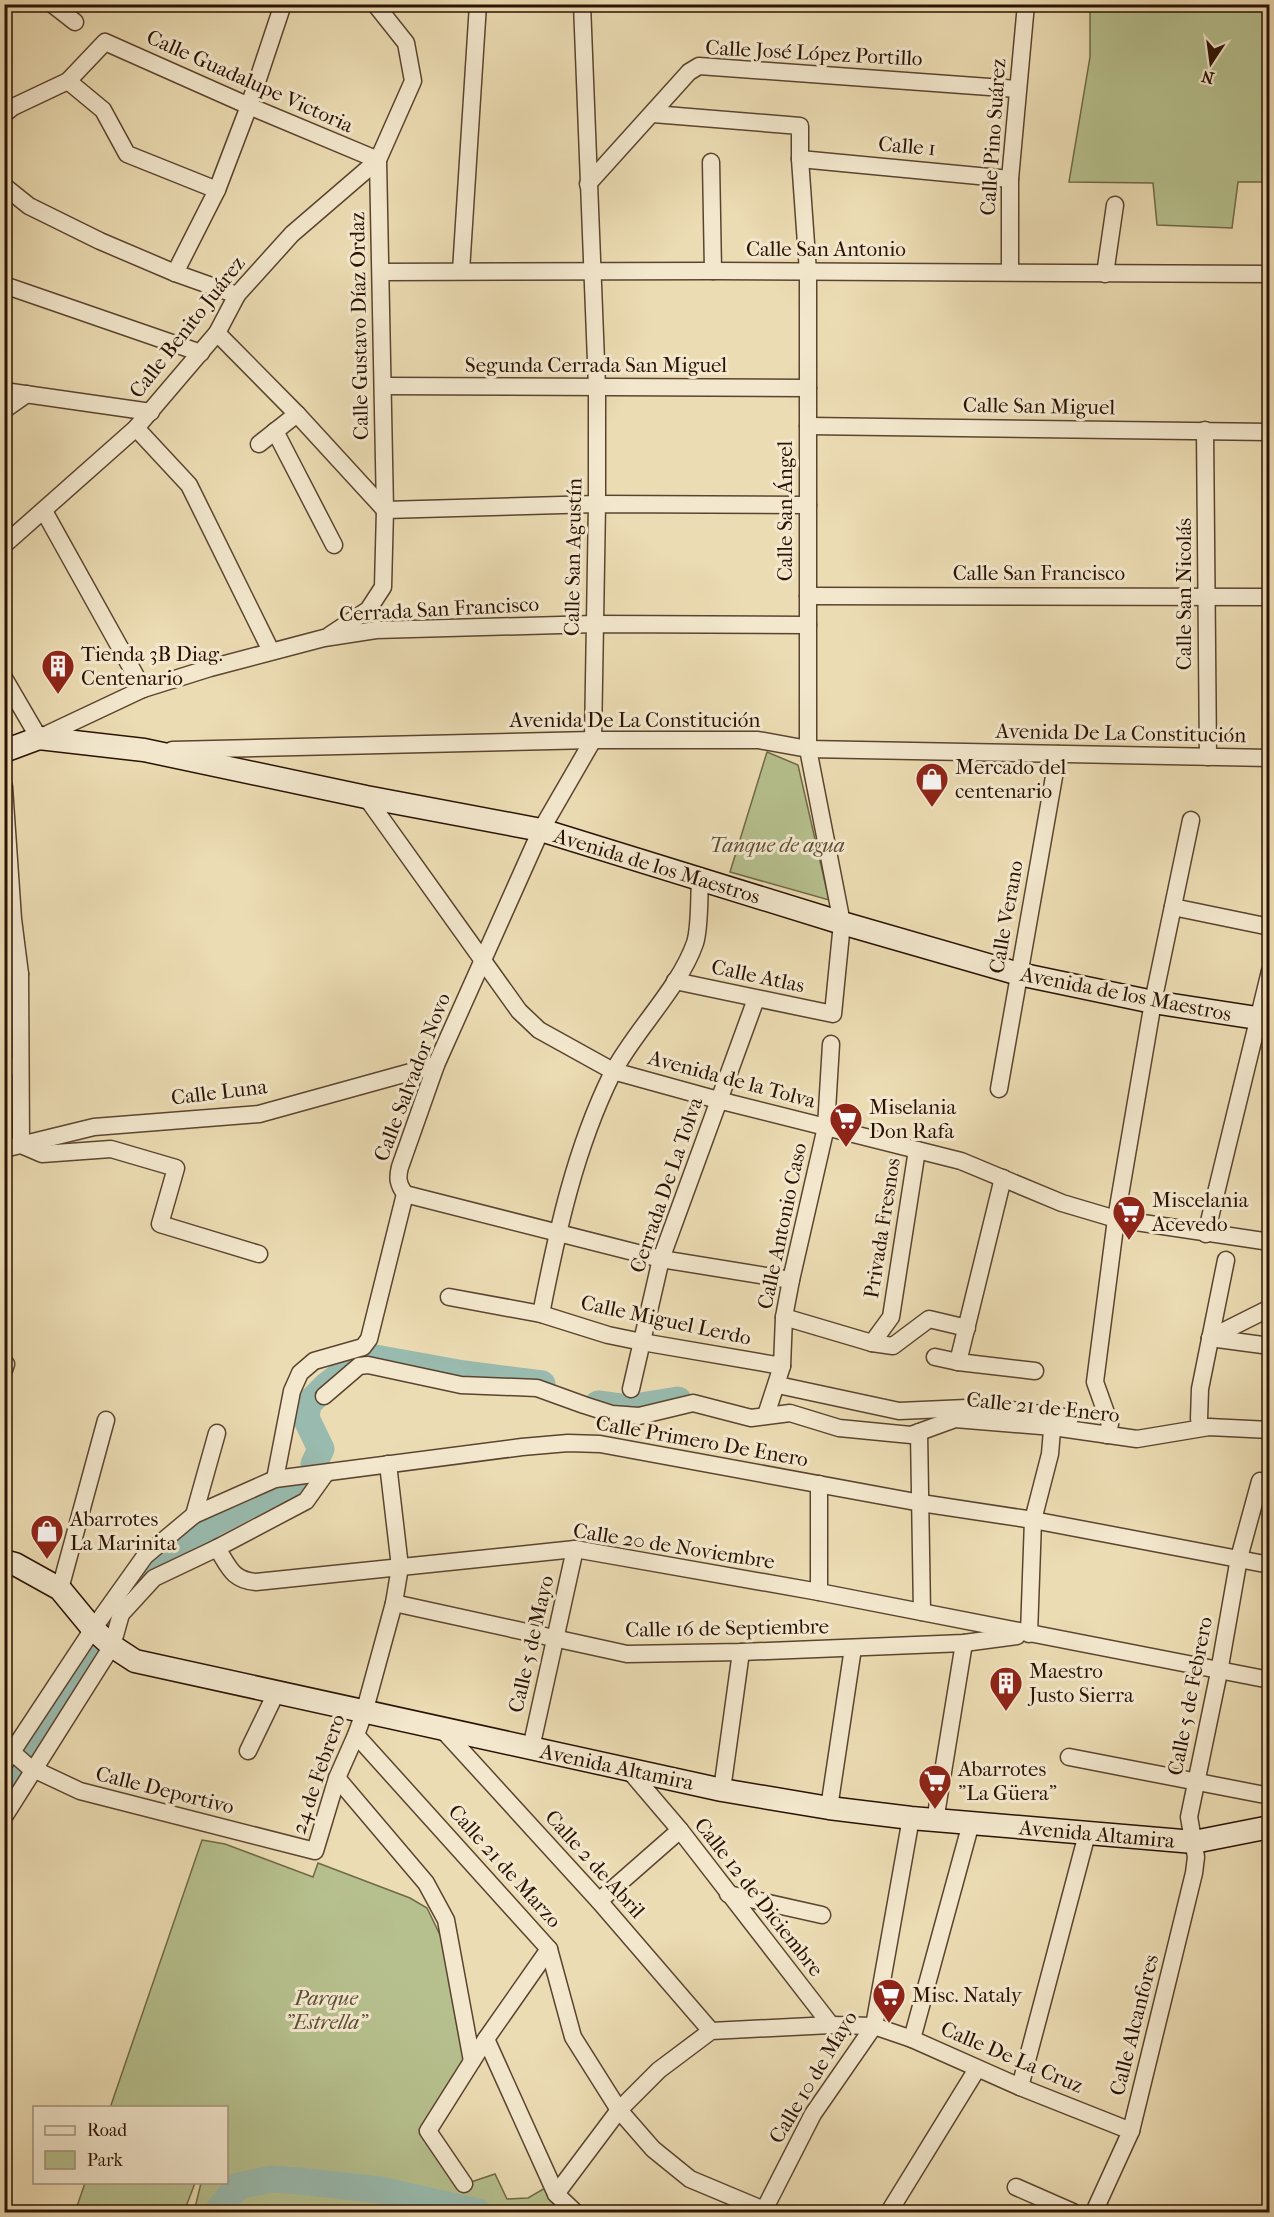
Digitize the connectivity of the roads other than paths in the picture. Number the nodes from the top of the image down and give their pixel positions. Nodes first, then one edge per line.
1 (52, 4) edge
2 (375, 4) edge
3 (478, 4) edge
4 (582, 4) edge
5 (1026, 4) edge
6 (283, 5) edge
7 (75, 22) dead end
8 (68, 81) junction
9 (1017, 89) junction
10 (249, 106) junction
11 (4, 114) edge
12 (653, 114) junction
13 (800, 159) junction
14 (378, 160) junction
15 (711, 162) dead end
16 (1010, 179) junction
17 (588, 184) junction
18 (4, 186) edge
19 (217, 190) junction
20 (1115, 205) dead end
21 (461, 271) junction
22 (592, 271) junction
23 (713, 271) junction
24 (382, 272) junction
25 (808, 272) junction
26 (1010, 272) junction
27 (175, 273) junction
28 (1105, 274) junction
29 (1269, 274) edge
30 (4, 285) edge
31 (237, 295) junction
32 (216, 333) junction
33 (201, 353) junction
34 (383, 386) junction
35 (597, 387) junction
36 (808, 388) junction
37 (4, 391) edge
38 (27, 394) junction
39 (4, 410) edge
40 (151, 412) junction
41 (297, 414) junction
42 (808, 426) junction
43 (136, 428) junction
44 (1205, 430) junction
45 (275, 431) junction
46 (1269, 432) edge
47 (259, 444) dead end
48 (597, 504) junction
49 (808, 505) junction
50 (385, 510) junction
51 (44, 511) junction
52 (4, 545) edge
53 (334, 545) dead end
54 (808, 596) junction
55 (1207, 596) junction
56 (1269, 597) edge
57 (595, 624) junction
58 (808, 625) junction
59 (324, 638) junction
60 (271, 651) junction
61 (4, 678) edge
62 (143, 689) junction
63 (39, 738) junction
64 (593, 740) junction
65 (808, 749) junction
66 (4, 750) edge
67 (144, 750) junction
68 (1058, 754) junction
69 (1208, 757) junction
70 (1269, 758) edge
71 (4, 787) edge
72 (366, 797) junction
73 (1191, 820) dead end
74 (541, 830) junction
75 (700, 879) junction
76 (1173, 907) junction
77 (9, 917) edge
78 (842, 923) junction
79 (1269, 927) edge
80 (483, 960) junction
81 (1269, 971) edge
82 (1019, 974) junction
83 (12, 976) edge
84 (675, 981) junction
85 (756, 999) junction
86 (1153, 1002) junction
87 (1263, 1019) edge
88 (831, 1044) dead end
89 (436, 1065) junction
90 (12, 1066) edge
91 (614, 1071) junction
92 (999, 1089) dead end
93 (718, 1101) junction
94 (826, 1127) junction
95 (21, 1145) junction
96 (4, 1149) edge
97 (917, 1150) junction
98 (1003, 1178) junction
99 (405, 1194) junction
100 (1116, 1219) junction
101 (557, 1231) junction
102 (1206, 1234) junction
103 (1269, 1246) edge
104 (259, 1254) dead end
105 (661, 1259) junction
106 (1226, 1260) dead end
107 (791, 1280) junction
108 (449, 1297) dead end
109 (1269, 1308) edge
110 (541, 1314) junction
111 (784, 1317) junction
112 (967, 1328) junction
113 (1210, 1338) junction
114 (642, 1342) junction
115 (872, 1343) junction
116 (1269, 1346) edge
117 (935, 1357) dead end
118 (958, 1362) junction
119 (782, 1366) junction
120 (1035, 1371) dead end
121 (776, 1391) junction
122 (324, 1396) dead end
123 (766, 1415) junction
124 (639, 1416) junction
125 (1199, 1419) junction
126 (106, 1420) dead end
127 (1269, 1422) edge
128 (1232, 1424) junction
129 (1053, 1430) dead end
130 (1109, 1430) junction
131 (1269, 1430) edge
132 (919, 1432) junction
133 (217, 1433) dead end
134 (388, 1464) junction
135 (326, 1473) junction
136 (275, 1479) junction
137 (1269, 1483) edge
138 (819, 1484) junction
139 (921, 1503) junction
140 (194, 1515) junction
141 (1033, 1520) junction
142 (217, 1548) junction
143 (575, 1549) junction
144 (1239, 1558) junction
145 (4, 1561) edge
146 (1269, 1565) edge
147 (400, 1567) junction
148 (60, 1589) junction
149 (819, 1592) junction
150 (394, 1603) junction
151 (922, 1612) junction
152 (93, 1629) junction
153 (1029, 1634) junction
154 (556, 1640) junction
155 (964, 1643) junction
156 (112, 1646) junction
157 (853, 1648) junction
158 (741, 1652) junction
159 (1219, 1672) junction
160 (1269, 1680) edge
161 (276, 1693) junction
162 (364, 1713) junction
163 (442, 1729) junction
164 (357, 1736) junction
165 (531, 1748) junction
166 (248, 1751) dead end
167 (1070, 1757) dead end
168 (19, 1762) edge
169 (628, 1769) junction
170 (336, 1778) junction
171 (1197, 1781) junction
172 (722, 1790) junction
173 (1269, 1796) edge
174 (829, 1808) junction
175 (4, 1817) edge
176 (911, 1818) junction
177 (935, 1821) junction
178 (971, 1823) junction
179 (1269, 1827) edge
180 (680, 1830) junction
181 (1087, 1834) junction
182 (1194, 1842) junction
183 (315, 1851) joint
184 (728, 1894) junction
185 (599, 1901) junction
186 (822, 1915) dead end
187 (549, 1949) junction
188 (831, 2025) junction
189 (874, 2026) junction
190 (711, 2031) junction
191 (486, 2038) junction
192 (912, 2039) junction
193 (472, 2061) junction
194 (977, 2068) junction
195 (1020, 2087) junction
196 (620, 2110) junction
197 (1131, 2131) junction
198 (464, 2184) dead end
199 (1016, 2187) dead end
200 (556, 2194) junction
201 (764, 2211) edge
202 (575, 2212) edge
203 (889, 2212) edge
204 (1073, 2212) edge
205 (1094, 2212) edge

1 - 7 street
2 - 14 street, Calle Gustavo Díaz Ordaz
3 - 21 street
4 - 17 street, Calle San Agustín
5 - 9 street, Calle Pino Suárez
6 - 10 street
8 - 10 street, Calle Guadalupe Victoria
8 - 11 street
8 - 19 street
9 - 12 street, Calle José López Portillo
9 - 16 street, Calle Pino Suárez
10 - 14 street, Calle Guadalupe Victoria
10 - 19 street
12 - 13 street, Calle San Ángel
12 - 17 street, Calle José López Portillo
13 - 16 street, Calle 1
13 - 25 street, Calle San Ángel
14 - 24 street, Calle Gustavo Díaz Ordaz
14 - 31 street, Calle Benito Juárez
15 - 23 street
16 - 26 street, Calle Pino Suárez
17 - 22 street, Calle San Agustín
18 - 27 street
19 - 27 street
20 - 28 street
21 - 22 street, Calle San Antonio
21 - 24 street, Calle San Antonio
22 - 23 street, Calle San Antonio
22 - 35 street, Calle San Agustín
23 - 25 street, Calle San Antonio
24 - 34 street, Calle Gustavo Díaz Ordaz
25 - 26 street, Calle San Antonio
25 - 36 street, Calle San Ángel
26 - 28 street, Calle San Antonio
27 - 31 street
28 - 29 street, Calle San Antonio
30 - 33 street
31 - 32 street, Calle Benito Juárez
32 - 33 street, Calle Benito Juárez
32 - 41 street
33 - 40 street, Calle Benito Juárez
34 - 35 street, Segunda Cerrada San Miguel
34 - 50 street, Calle Gustavo Díaz Ordaz
35 - 36 street, Segunda Cerrada San Miguel
35 - 48 street, Calle San Agustín
36 - 42 street, Calle San Ángel
37 - 38 street
38 - 39 street
38 - 40 street
40 - 43 street, Calle Benito Juárez
41 - 45 street
41 - 50 street
42 - 44 street, Calle San Miguel
42 - 49 street, Calle San Ángel
43 - 51 street, Calle Benito Juárez
43 - 60 street
44 - 46 street, Calle San Miguel
44 - 55 street, Calle San Nicolás
45 - 47 street
45 - 53 street
48 - 49 street
48 - 50 street
48 - 57 street, Calle San Agustín
49 - 54 street, Calle San Ángel
50 - 59 street, Calle Gustavo Díaz Ordaz
51 - 52 street, Calle Benito Juárez
51 - 62 street
54 - 55 street, Calle San Francisco
54 - 58 street, Calle San Ángel
55 - 56 street, Calle San Francisco
55 - 69 street, Calle San Nicolás
57 - 58 street, Cerrada San Francisco
57 - 59 street, Cerrada San Francisco
57 - 64 street, Calle San Agustín
58 - 65 street, Calle San Ángel
59 - 60 street
60 - 62 street
61 - 63 street
62 - 63 street
63 - 66 street
63 - 67 street, Avenida de los Maestros
64 - 65 street, Avenida De La Constitución
64 - 67 street, Avenida De La Constitución
64 - 74 street, Calle San Agustín
65 - 68 street, Avenida De La Constitución
65 - 78 street
67 - 72 street, Avenida de los Maestros
68 - 69 street, Avenida De La Constitución
68 - 82 street, Calle Verano
69 - 70 street, Avenida De La Constitución
71 - 77 street
72 - 74 street, Avenida de los Maestros
72 - 80 street, Avenida de la Tolva
73 - 76 street
74 - 75 street, Avenida de los Maestros
74 - 80 street, Calle Salvador Novo
75 - 78 street, Avenida de los Maestros
75 - 84 street
76 - 79 street
76 - 86 street
77 - 83 street
78 - 82 street, Avenida de los Maestros
78 - 85 street, Calle Atlas
80 - 89 street, Calle Salvador Novo
80 - 91 street, Avenida de la Tolva
81 - 87 street
82 - 86 street, Avenida de los Maestros
82 - 92 street, Calle Verano
83 - 90 street
84 - 85 street, Calle Atlas
84 - 91 street
85 - 93 street, Cerrada De La Tolva
86 - 87 street, Avenida de los Maestros
86 - 100 street
87 - 102 street
88 - 94 street, Calle Antonio Caso
89 - 95 street, Calle Luna
89 - 99 street, Calle Salvador Novo
90 - 95 street
91 - 93 street, Avenida de la Tolva
91 - 101 street
93 - 94 street, Avenida de la Tolva
93 - 105 street, Cerrada De La Tolva
94 - 97 street, Avenida de la Tolva
94 - 107 street, Calle Antonio Caso
95 - 96 street, Calle Luna
95 - 104 street
97 - 98 street, Avenida de la Tolva
97 - 115 street, Privada Fresnos
98 - 100 street, Avenida de la Tolva
98 - 112 street
99 - 101 street
99 - 136 street, Calle Salvador Novo
100 - 102 street, Avenida de la Tolva
100 - 130 street
101 - 105 street
101 - 110 street
102 - 103 street, Avenida de la Tolva
105 - 107 street
105 - 114 street, Cerrada De La Tolva
106 - 113 street
107 - 111 street, Calle Antonio Caso
108 - 110 street, Calle Miguel Lerdo
109 - 113 street
110 - 114 street, Calle Miguel Lerdo
111 - 115 street
111 - 119 street, Calle Antonio Caso
112 - 115 street
112 - 118 street
113 - 116 street
113 - 125 street
114 - 119 street, Calle Miguel Lerdo
114 - 124 street, Cerrada De La Tolva
117 - 118 street
118 - 120 street
119 - 121 street, Calle Antonio Caso
121 - 123 street, Calle Antonio Caso
121 - 130 street
122 - 124 street, Calle 21 de Enero
123 - 124 street, Calle 21 de Enero
123 - 132 street, Calle 21 de Enero
125 - 128 street
125 - 130 street
126 - 148 street
127 - 128 street
128 - 130 street, Calle 21 de Enero
128 - 131 street, Calle 21 de Enero
129 - 141 street
130 - 132 street, Calle 21 de Enero
132 - 139 street
133 - 140 street
134 - 135 street, Calle Primero De Enero
134 - 138 street, Calle Primero De Enero
134 - 147 street, 24 de Febrero
135 - 136 street, Calle Primero De Enero
135 - 142 street
136 - 140 street, Calle Primero De Enero
137 - 144 street, Calle 5 de Febrero
138 - 139 street, Calle Primero De Enero
138 - 149 street
139 - 141 street, Calle Primero De Enero
139 - 151 street
140 - 152 street, Calle Primero De Enero
141 - 144 street
141 - 153 street
142 - 147 street, Calle 20 de Noviembre
142 - 156 street
143 - 147 street, Calle 20 de Noviembre
143 - 149 street, Calle 20 de Noviembre
143 - 154 street, Calle 5 de Mayo
144 - 146 street
144 - 159 street, Calle 5 de Febrero
145 - 148 street, Avenida Altamira
147 - 150 street, 24 de Febrero
148 - 152 street, Avenida Altamira
149 - 151 street, Calle 20 de Noviembre
150 - 154 street, Calle 16 de Septiembre
150 - 162 street, 24 de Febrero
151 - 153 street, Calle 20 de Noviembre
152 - 156 street, Avenida Altamira
152 - 168 street, Calle Primero De Enero
153 - 155 street, Calle 16 de Septiembre
153 - 159 street
154 - 158 street, Calle 16 de Septiembre
154 - 165 street, Calle 5 de Mayo
155 - 157 street, Calle 16 de Septiembre
155 - 177 street
156 - 161 street, Avenida Altamira
156 - 168 street
157 - 158 street, Calle 16 de Septiembre
157 - 174 street
158 - 172 street
159 - 160 street
159 - 171 street, Calle 5 de Febrero
161 - 162 street, Avenida Altamira
161 - 166 street
162 - 163 street, Avenida Altamira
162 - 164 street, 24 de Febrero
163 - 165 street, Avenida Altamira
163 - 185 street, Calle 2 de Abril
164 - 170 street, 24 de Febrero
164 - 187 street, Calle 21 de Marzo
165 - 169 street, Avenida Altamira
167 - 171 street
168 - 175 street
168 - 183 street, Calle Deportivo
169 - 172 street, Avenida Altamira
169 - 180 street, Calle 12 de Diciembre
170 - 183 street, 24 de Febrero
170 - 193 street
171 - 173 street
171 - 182 street, Calle 5 de Febrero
172 - 174 street, Avenida Altamira
174 - 176 street, Avenida Altamira
176 - 177 street, Avenida Altamira
176 - 189 street, Calle 10 de Mayo
177 - 178 street, Avenida Altamira
178 - 181 street, Avenida Altamira
178 - 192 street
179 - 182 street, Avenida Altamira
180 - 184 street, Calle 12 de Diciembre
180 - 185 street
181 - 182 street, Avenida Altamira
181 - 195 street
182 - 197 street, Calle Alcanfores
184 - 186 street
184 - 188 street, Calle 12 de Diciembre
185 - 190 street, Calle 2 de Abril
187 - 191 street
187 - 196 street, Calle 21 de Marzo
188 - 189 street, Calle De La Cruz
188 - 190 street, Calle De La Cruz
189 - 192 street, Calle De La Cruz
189 - 201 street, Calle 10 de Mayo
190 - 196 street
191 - 193 street
191 - 200 street
192 - 194 street, Calle De La Cruz
193 - 198 street
194 - 195 street, Calle De La Cruz
194 - 203 street
195 - 197 street, Calle De La Cruz
196 - 200 street
196 - 201 street, Calle 21 de Marzo
197 - 205 street, Calle Alcanfores
199 - 204 street
200 - 202 street

